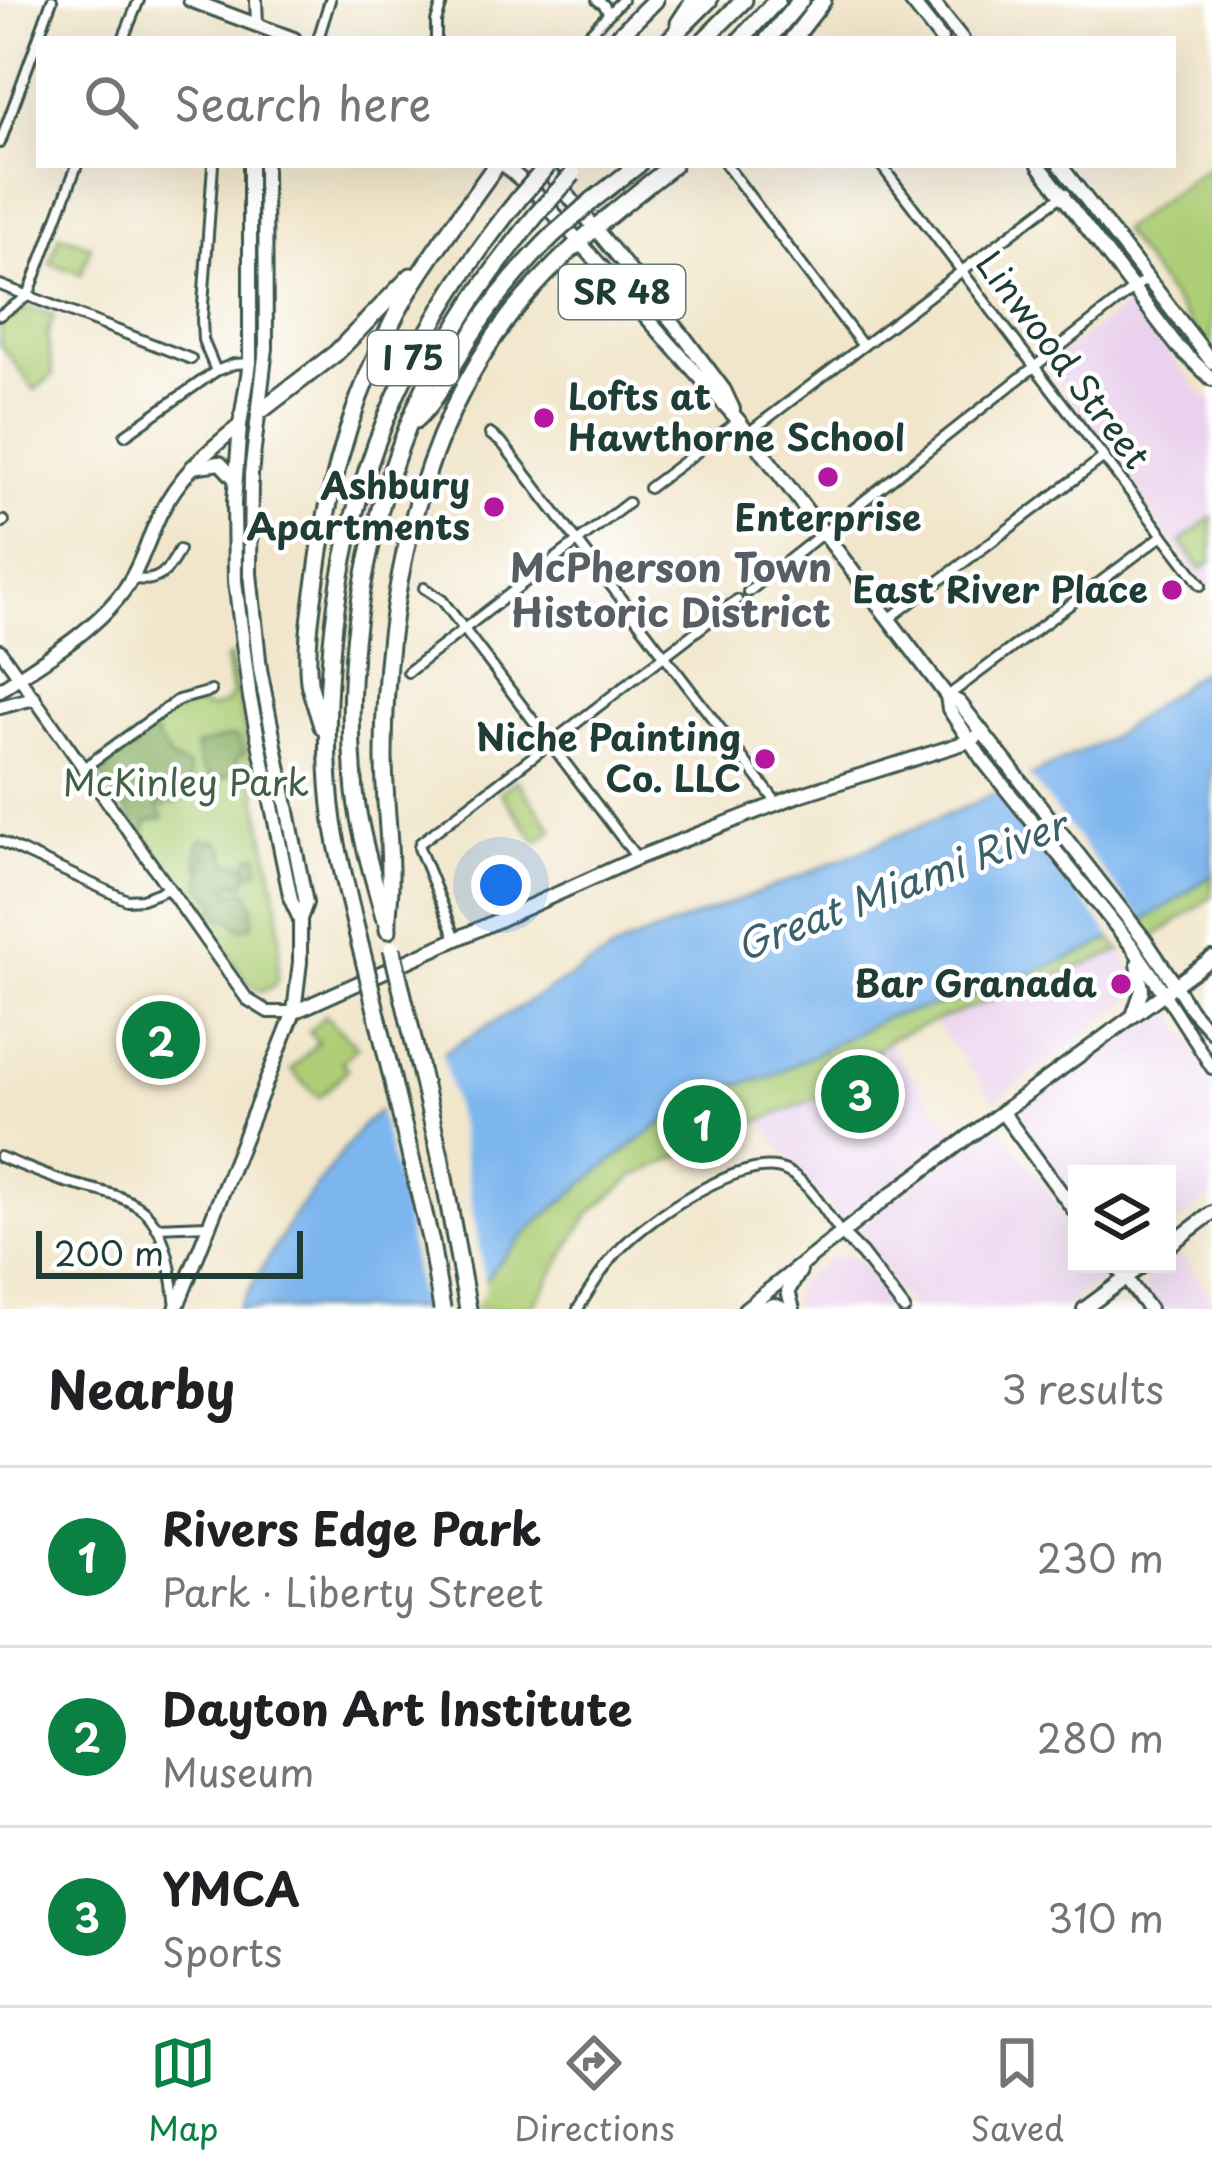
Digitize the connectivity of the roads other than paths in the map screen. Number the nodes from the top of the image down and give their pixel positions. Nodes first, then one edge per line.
1 (52, 0) edge
2 (139, 0) edge
3 (190, 0) edge
4 (256, 0) edge
5 (330, 0) edge
6 (443, 0) edge
7 (597, 0) edge
8 (622, 0) edge
9 (655, 0) edge
10 (694, 0) edge
11 (709, 0) edge
12 (744, 0) edge
13 (777, 0) edge
14 (801, 0) edge
15 (823, 0) edge
16 (910, 0) edge
17 (931, 0) edge
18 (609, 14) junction
19 (257, 32) edge
20 (39, 36) edge
21 (125, 36) edge
22 (319, 36) edge
23 (436, 36) edge
24 (587, 36) edge
25 (619, 36) edge
26 (672, 36) edge
27 (673, 36) edge
28 (708, 36) edge
29 (744, 36) edge
30 (771, 36) edge
31 (795, 36) edge
32 (938, 36) edge
33 (960, 36) edge
34 (36, 44) edge
35 (0, 142) edge
36 (76, 168) edge
37 (213, 168) edge
38 (250, 168) edge
39 (265, 168) edge
40 (498, 168) edge
41 (504, 168) edge
42 (544, 168) edge
43 (548, 168) edge
44 (634, 168) edge
45 (655, 168) edge
46 (669, 168) edge
47 (728, 168) edge
48 (884, 168) edge
49 (1042, 168) edge
50 (1062, 168) edge
51 (577, 170) edge
52 (1076, 185) junction
53 (639, 191) junction
54 (1063, 194) junction
55 (595, 228) junction
56 (559, 230) junction
57 (579, 242) junction
58 (431, 259) junction
59 (962, 271) junction
60 (1146, 279) junction
61 (0, 285) edge
62 (1133, 288) junction
63 (28, 296) junction
64 (0, 315) edge
65 (863, 346) junction
66 (191, 359) dead end
67 (1212, 362) edge
68 (250, 363) junction
69 (265, 364) junction
70 (1034, 366) junction
71 (216, 371) junction
72 (1212, 379) edge
73 (259, 412) junction
74 (739, 421) junction
75 (240, 425) junction
76 (410, 426) junction
77 (748, 433) junction
78 (490, 434) dead end
79 (125, 436) dead end
80 (1104, 457) junction
81 (190, 467) junction
82 (236, 480) junction
83 (649, 488) dead end
84 (628, 503) dead end
85 (824, 531) junction
86 (1163, 535) junction
87 (578, 542) junction
88 (179, 550) dead end
89 (132, 578) junction
90 (1201, 584) dead end
91 (424, 588) dead end
92 (748, 592) dead end
93 (737, 600) dead end
94 (890, 618) junction
95 (465, 629) junction
96 (0, 650) edge
97 (665, 656) junction
98 (409, 672) dead end
99 (19, 676) junction
100 (0, 690) edge
101 (211, 691) dead end
102 (947, 696) junction
103 (34, 698) junction
104 (0, 707) edge
105 (976, 737) junction
106 (551, 742) junction
107 (327, 746) junction
108 (82, 769) junction
109 (777, 803) junction
110 (0, 842) edge
111 (637, 858) junction
112 (168, 890) junction
113 (300, 920) junction
114 (388, 930) junction
115 (456, 938) junction
116 (1137, 946) junction
117 (1212, 958) edge
118 (1170, 990) junction
119 (294, 1012) junction
120 (1132, 1015) junction
121 (1212, 1033) edge
122 (1212, 1068) edge
123 (1002, 1112) junction
124 (0, 1157) edge
125 (1068, 1202) edge
126 (1212, 1213) edge
127 (208, 1225) junction
128 (156, 1227) junction
129 (841, 1233) junction
130 (1176, 1240) edge
131 (807, 1260) junction
132 (1122, 1273) edge
133 (1133, 1273) edge
134 (1126, 1278) junction
135 (176, 1308) edge
136 (442, 1309) edge
137 (468, 1309) edge
138 (578, 1309) edge
139 (745, 1309) edge
140 (760, 1309) edge
141 (789, 1309) edge
142 (904, 1309) edge
143 (1084, 1309) edge
144 (1149, 1309) edge

1 - 20 street
2 - 21 street
3 - 19 main road
4 - 19 street
5 - 22 street
6 - 23 street
7 - 18 street
8 - 18 street
9 - 25 highway
10 - 26 highway
11 - 27 highway
12 - 28 highway
13 - 29 highway
14 - 30 highway
15 - 31 highway
16 - 32 main road
17 - 33 main road
18 - 24 street
34 - 35 street
36 - 63 street
37 - 71 street
38 - 68 main road
39 - 69 main road
40 - 58 highway
41 - 56 main road, SR 48
42 - 107 highway, I 75, bridge
43 - 55 main road, SR 48
44 - 56 highway, bridge
45 - 53 highway
46 - 53 highway
47 - 65 street
48 - 59 street, Linwood Street
49 - 54 main road
50 - 52 main road
51 - 76 highway, I 75, bridge
52 - 54 street
52 - 60 main road
53 - 55 highway
54 - 59 street
54 - 62 main road
55 - 57 highway
55 - 74 main road, SR 48
56 - 57 main road, SR 48
56 - 76 highway
57 - 74 main road, SR 48
57 - 114 highway
58 - 73 highway
58 - 107 highway
59 - 65 street
59 - 70 street, Linwood Street
60 - 62 street
60 - 67 main road
61 - 63 street
62 - 70 street
62 - 72 main road
63 - 64 street
63 - 66 street
65 - 77 street
68 - 69 street
68 - 71 street
68 - 75 main road
69 - 73 main road
70 - 80 street, Linwood Street
70 - 85 street
71 - 79 street
73 - 75 street
73 - 113 main road
74 - 77 main road, SR 48
74 - 83 street
75 - 81 main road
75 - 82 main road
76 - 114 highway, I 75
77 - 85 main road, SR 48
78 - 87 street
80 - 86 street, Linwood Street
80 - 94 street
81 - 82 main road
81 - 89 main road
82 - 113 main road
84 - 87 street
85 - 92 street
85 - 94 main road, SR 48
86 - 90 street, Linwood Street
86 - 102 street
87 - 95 street
87 - 97 street
88 - 89 street
89 - 99 main road
91 - 95 street
93 - 97 street
94 - 102 main road, SR 48
95 - 98 street
95 - 106 street
96 - 99 street
97 - 106 street
97 - 109 street
99 - 100 main road
99 - 103 street
101 - 108 street
102 - 105 main road, SR 48
103 - 104 main road
103 - 108 street
105 - 109 main road
105 - 116 main road, SR 48
105 - 116 main road, SR 48
106 - 111 street
106 - 115 street
107 - 136 highway, I 75, bridge
108 - 112 street
109 - 111 main road
110 - 112 street
111 - 115 main road
112 - 119 street
113 - 119 main road
114 - 137 highway, I 75, bridge
115 - 119 main road
116 - 118 main road
116 - 120 main road
117 - 118 main road
118 - 120 main road
118 - 121 street
118 - 122 street
119 - 127 main road
120 - 123 main road
123 - 125 main road
123 - 129 main road
124 - 128 street
126 - 130 main road
127 - 128 street
127 - 135 main road
128 - 135 street
129 - 131 main road
129 - 138 street
129 - 142 street
131 - 139 main road
131 - 141 main road
132 - 134 main road
133 - 134 main road
134 - 143 main road
134 - 144 main road
140 - 141 main road

